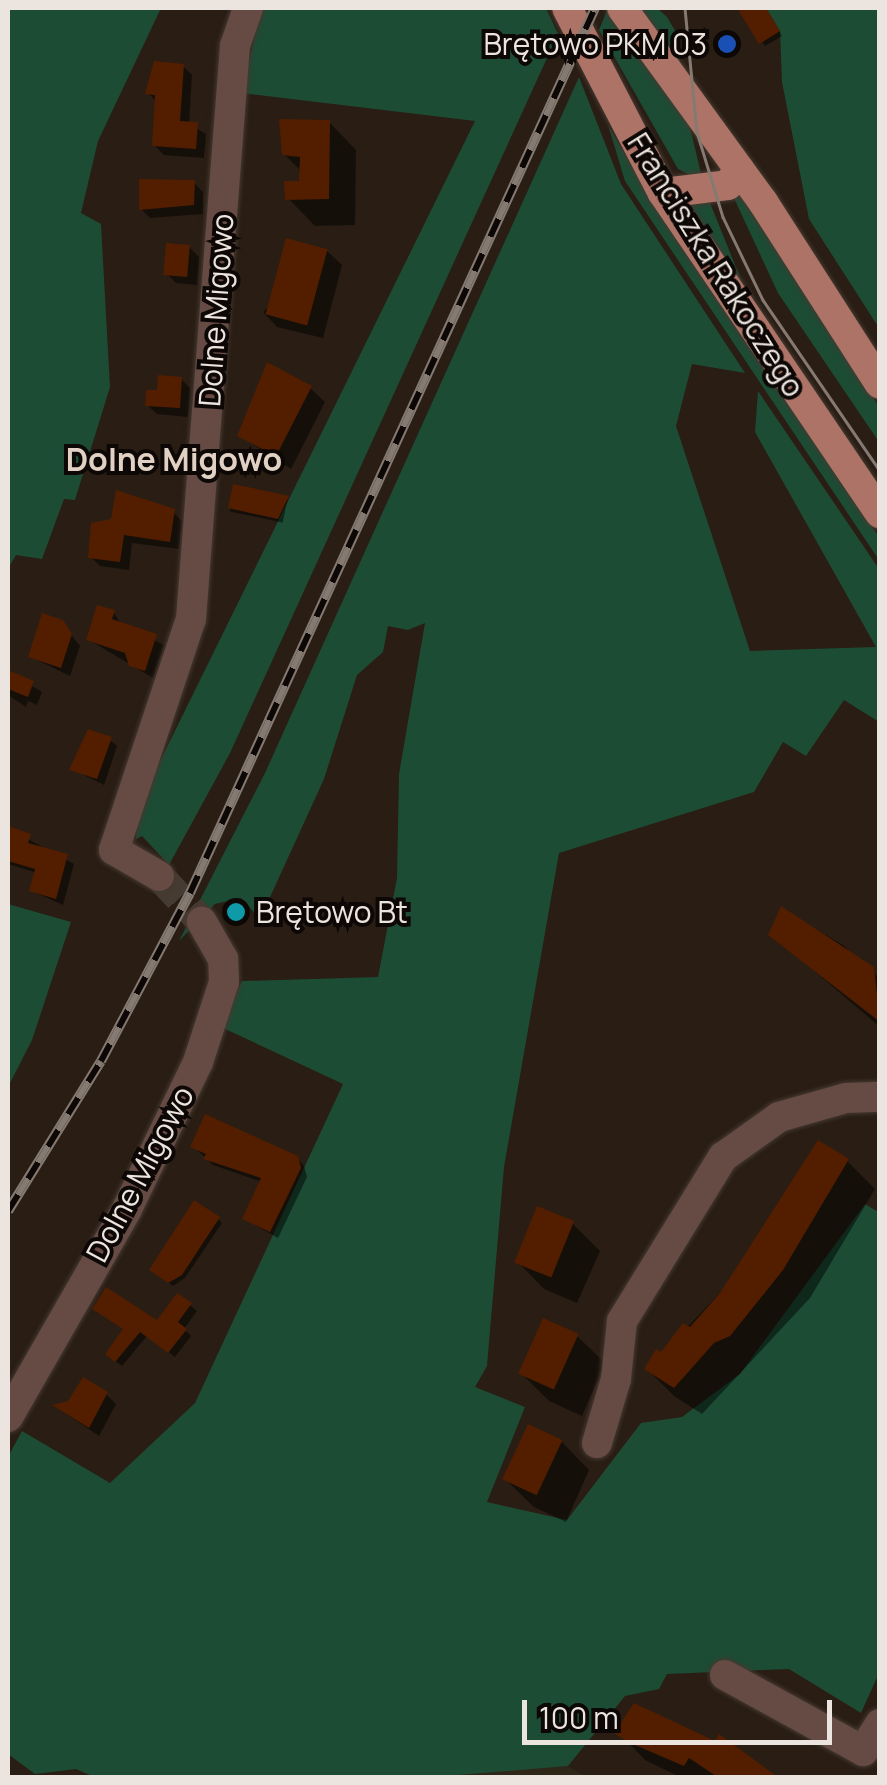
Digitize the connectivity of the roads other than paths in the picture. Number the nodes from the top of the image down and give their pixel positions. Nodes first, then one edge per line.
1 (248, 8) edge
2 (567, 8) edge
3 (622, 8) edge
4 (739, 170) junction
5 (663, 192) junction
6 (880, 384) edge
7 (880, 514) edge
8 (159, 876) tunnel mouth
9 (202, 922) tunnel mouth
10 (880, 1096) edge
11 (8, 1417) edge
12 (597, 1444) dead end
13 (725, 1674) dead end
14 (880, 1724) edge

1 - 8 street, Dolne Migowo
2 - 5 main road, Franciszka Rakoczego
3 - 4 main road
4 - 5 main road
4 - 6 main road
5 - 7 main road, Franciszka Rakoczego
9 - 11 street, Dolne Migowo
10 - 12 street
13 - 14 street

